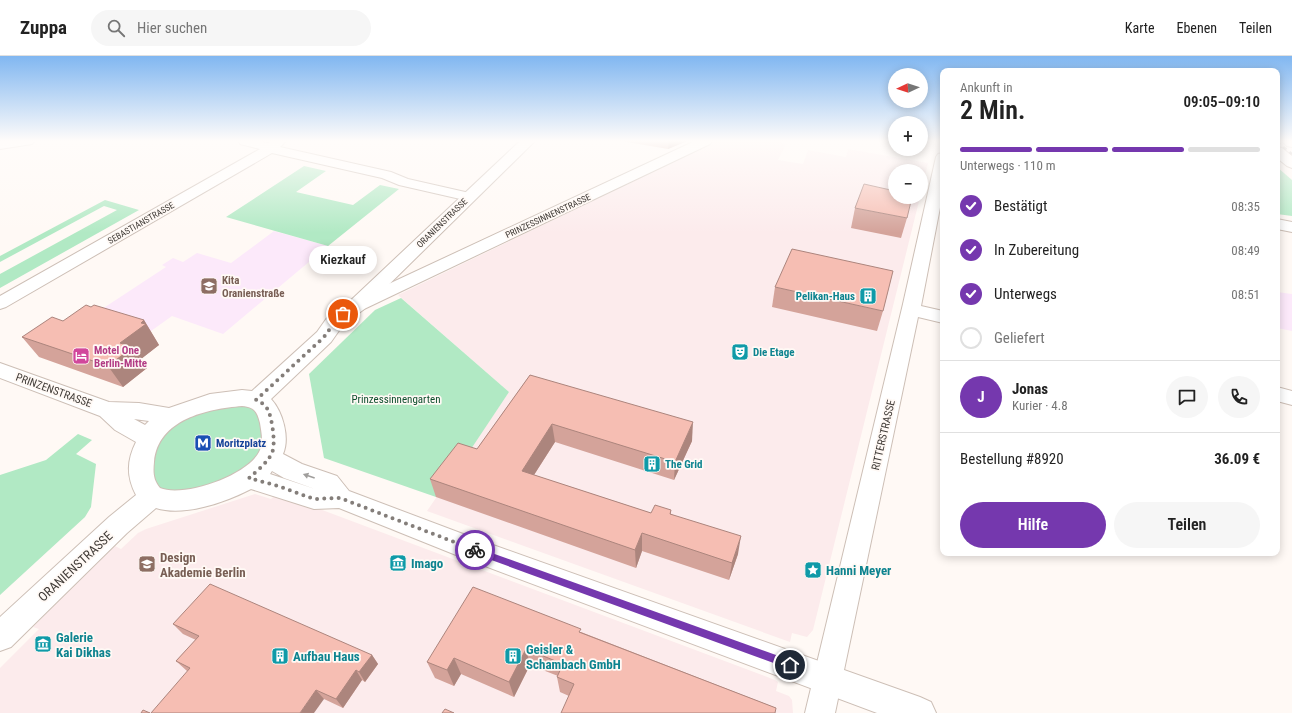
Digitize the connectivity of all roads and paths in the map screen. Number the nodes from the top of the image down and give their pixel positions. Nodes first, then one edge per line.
1 (227, 172) edge
2 (373, 172) edge
3 (496, 172) edge
4 (641, 172) edge
5 (940, 172) edge
6 (469, 197) junction
7 (1280, 225) edge
8 (1292, 227) edge
9 (405, 258) junction
10 (434, 270) junction
11 (0, 303) edge
12 (356, 306) junction
13 (911, 309) junction
14 (940, 316) edge
15 (0, 370) edge
16 (1280, 395) edge
17 (1292, 398) edge
18 (256, 400) junction
19 (108, 410) junction
20 (172, 417) junction
21 (149, 438) junction
22 (268, 458) junction
23 (249, 478) junction
24 (152, 496) junction
25 (340, 498) junction
26 (0, 637) edge
27 (828, 678) junction
28 (820, 713) edge
29 (920, 713) edge

1 - 11 street, SEBASTIANSTRASSE
2 - 6 street
3 - 6 main road, ORANIENSTRASSE
4 - 10 street, PRINZESSINNENSTRASSE
5 - 13 street, RITTERSTRASSE
6 - 9 main road, ORANIENSTRASSE
7 - 8 street
9 - 10 street
9 - 12 main road, ORANIENSTRASSE
10 - 12 street, PRINZESSINNENSTRASSE
12 - 18 main road, ORANIENSTRASSE
13 - 14 street
13 - 27 street, RITTERSTRASSE
15 - 19 main road, PRINZENSTRASSE
16 - 17 street
18 - 20 main road
18 - 22 main road
19 - 20 main road, PRINZENSTRASSE
19 - 21 main road, PRINZENSTRASSE
20 - 21 main road
21 - 24 main road
22 - 23 main road
25 -> 22 main road
23 - 24 main road
23 - 25 main road
24 - 26 main road, ORANIENSTRASSE
25 - 27 main road
27 - 28 street, RITTERSTRASSE
27 - 29 main road

